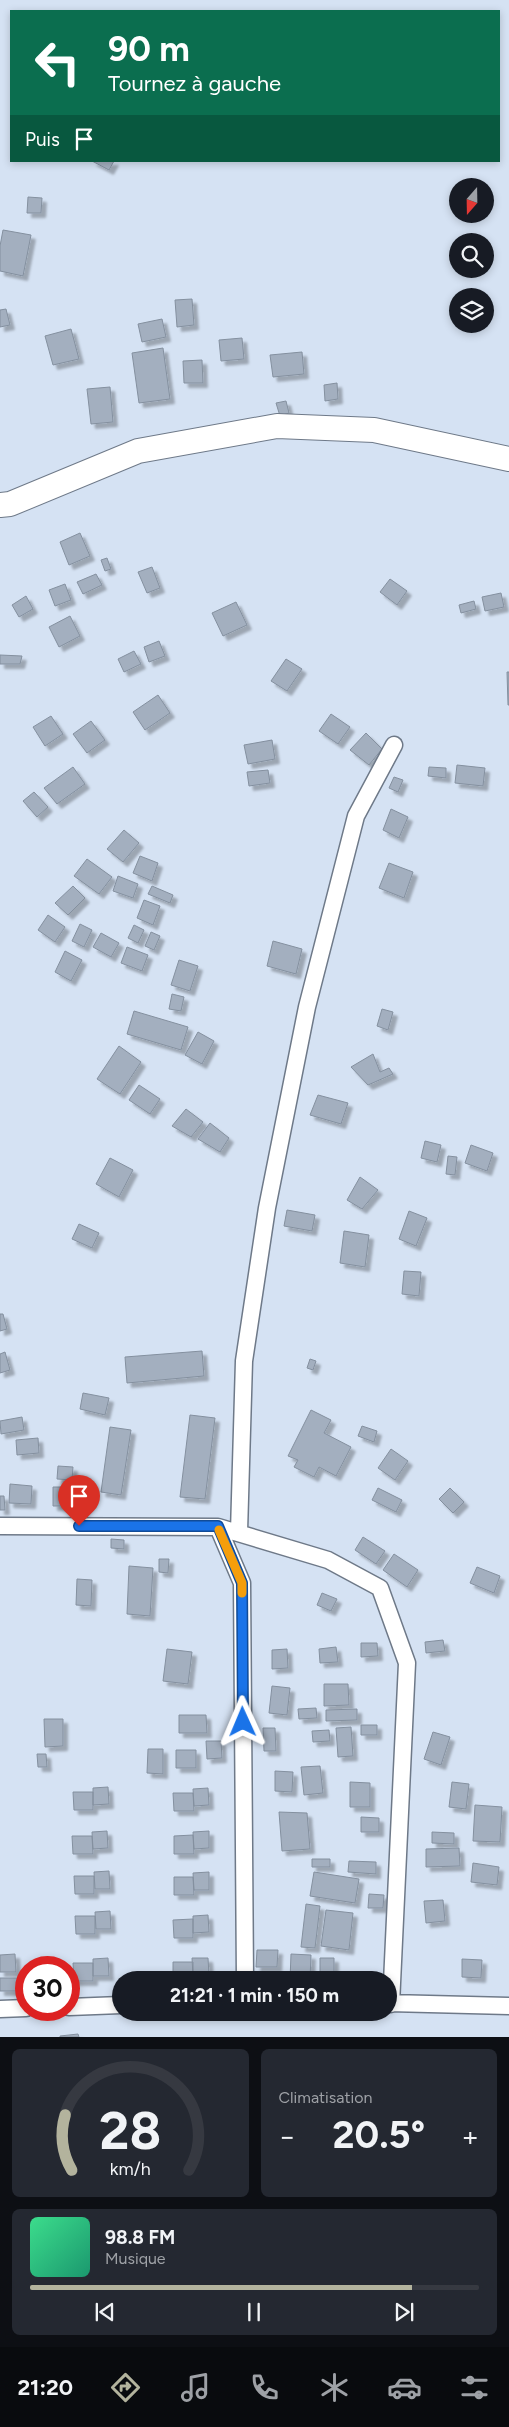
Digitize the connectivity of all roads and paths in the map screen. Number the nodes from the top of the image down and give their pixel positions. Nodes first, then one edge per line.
1 (509, 459) edge
2 (0, 505) edge
3 (394, 744) dead end
4 (0, 1526) edge
5 (218, 1526) junction
6 (239, 1532) junction
7 (245, 1971) edge
8 (392, 1971) edge
9 (397, 2004) edge
10 (112, 2005) edge
11 (509, 2006) edge
12 (80, 2007) edge
13 (15, 2008) edge
14 (0, 2009) edge

1 - 2 street
3 - 6 street
4 - 5 street
5 - 6 street
5 - 7 street
6 - 8 street
9 - 11 street
10 - 12 street
13 - 14 street

